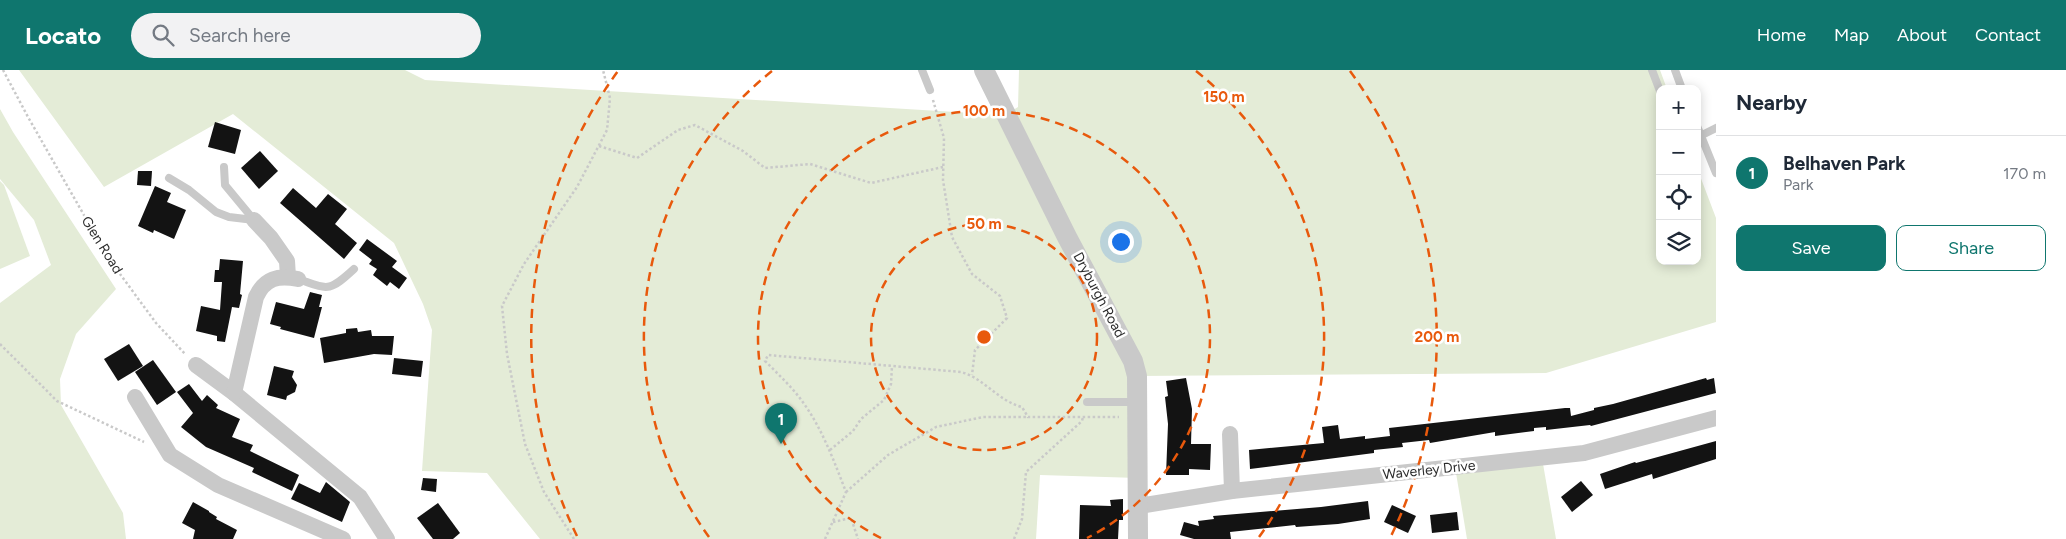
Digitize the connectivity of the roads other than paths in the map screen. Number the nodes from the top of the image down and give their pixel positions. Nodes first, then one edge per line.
1 (922, 70) edge
2 (984, 70) edge
3 (1652, 70) edge
4 (1675, 70) edge
5 (1658, 85) edge
6 (1681, 85) edge
7 (930, 90) road end
8 (1716, 128) edge
9 (1701, 136) edge
10 (1701, 141) edge
11 (224, 167) dead end
12 (1716, 173) edge
13 (169, 178) dead end
14 (254, 220) junction
15 (354, 269) dead end
16 (293, 278) junction
17 (196, 365) road end
18 (234, 393) junction
19 (134, 398) dead end
20 (1087, 402) dead end
21 (1137, 410) junction
22 (1716, 418) edge
23 (1230, 434) dead end
24 (1232, 491) junction
25 (1139, 506) junction
26 (343, 539) edge
27 (387, 539) edge
28 (1138, 539) edge

1 - 7 lane
2 - 21 street, Dryburgh Road
3 - 5 lane
4 - 6 lane
8 - 9 lane
10 - 12 lane
11 - 14 lane
13 - 14 lane
14 - 16 street
15 - 16 lane
16 - 18 street
17 - 18 street
18 - 27 street
19 - 26 street
20 - 21 lane
21 - 25 street, Dryburgh Road
22 - 24 street, Waverley Drive
23 - 24 street
24 - 25 street, Waverley Drive
25 - 28 street, Dryburgh Road

